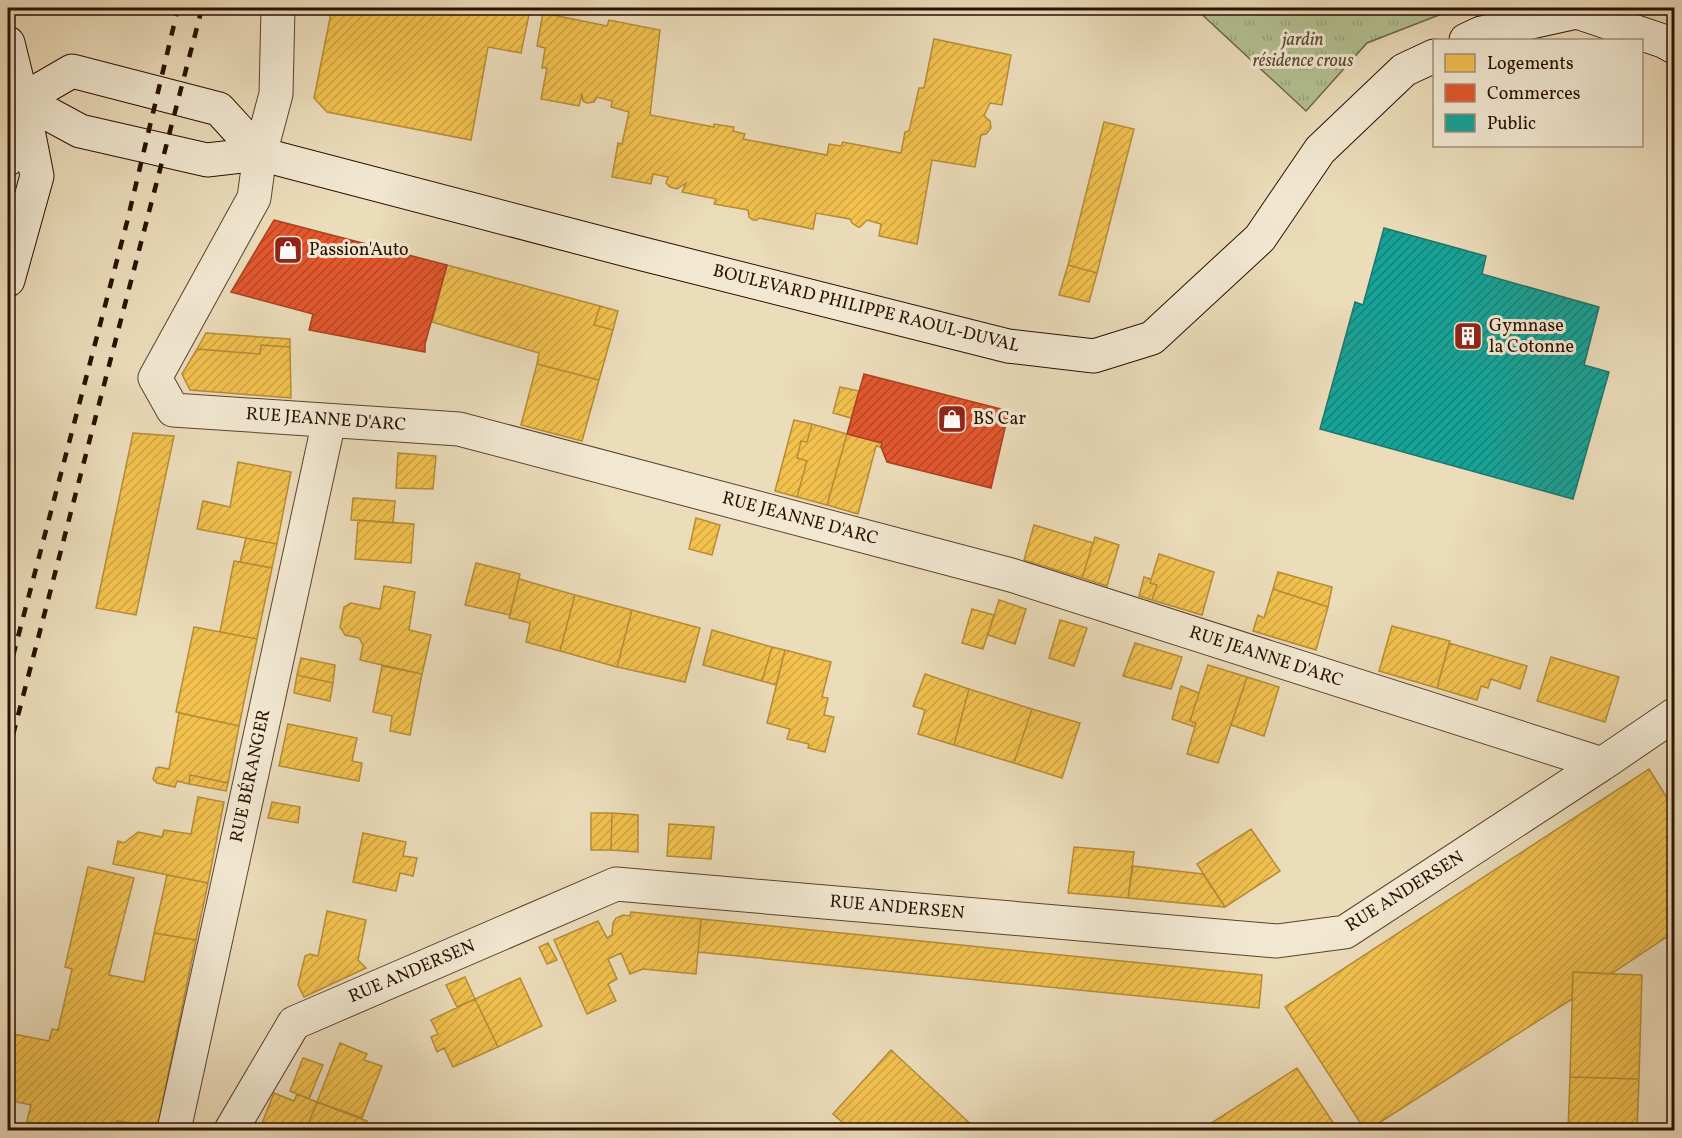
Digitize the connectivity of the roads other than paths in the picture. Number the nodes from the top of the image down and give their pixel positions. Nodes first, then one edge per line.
1 (278, 8) edge
2 (1468, 39) edge
3 (8, 43) edge
4 (1674, 47) edge
5 (1433, 56) edge
6 (12, 98) edge
7 (260, 154) junction
8 (8, 159) edge
9 (8, 280) edge
10 (329, 420) junction
11 (1674, 715) edge
12 (1602, 764) junction
13 (174, 1131) edge
14 (231, 1131) edge

1 - 7 street
2 - 4 street
3 - 6 street
5 - 7 street, BOULEVARD PHILIPPE RAOUL-DUVAL
6 - 7 street, BOULEVARD PHILIPPE RAOUL-DUVAL
6 - 7 street
6 - 8 street
6 - 9 street
7 - 10 street, RUE JEANNE D'ARC
10 - 12 street, RUE JEANNE D'ARC
10 - 13 street, RUE BÉRANGER
11 - 12 street
12 - 14 street, RUE ANDERSEN

